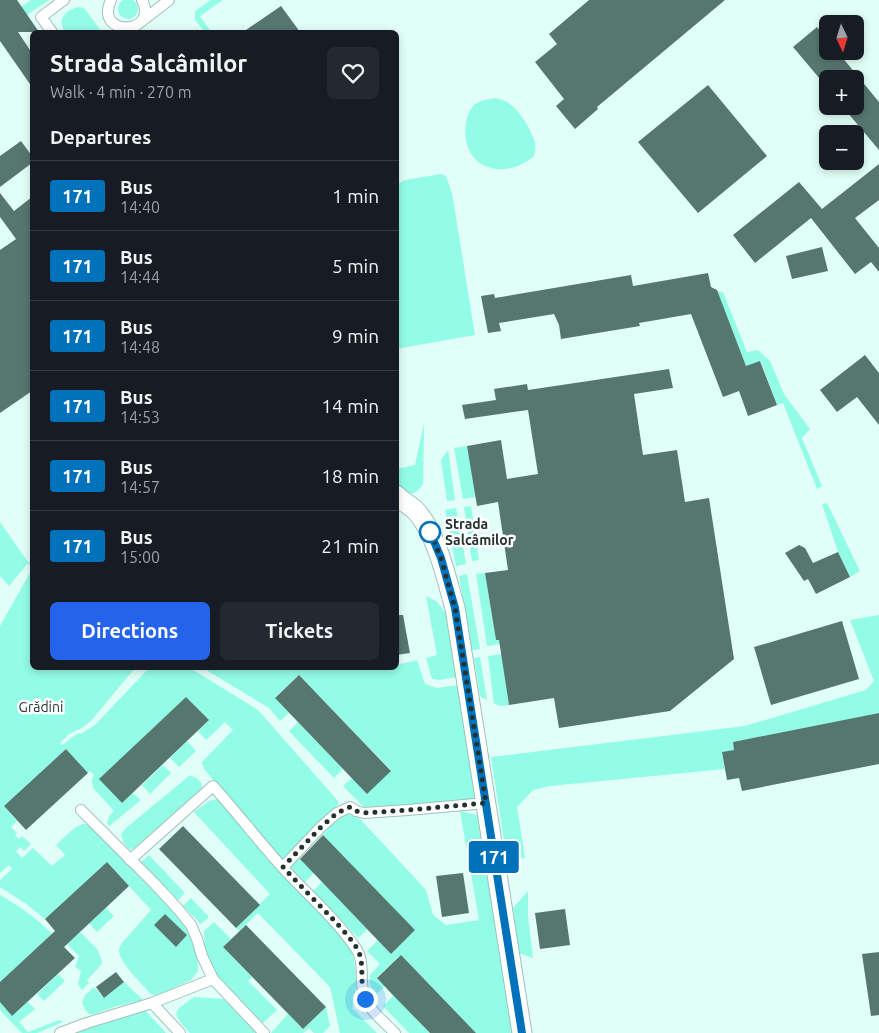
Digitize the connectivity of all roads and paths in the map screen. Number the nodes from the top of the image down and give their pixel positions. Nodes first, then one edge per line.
1 (64, 0) edge
2 (111, 0) edge
3 (142, 0) edge
4 (169, 0) edge
5 (141, 22) junction
6 (51, 30) edge
7 (128, 30) edge
8 (399, 498) edge
9 (486, 803) junction
10 (81, 810) dead end
11 (130, 860) junction
12 (283, 867) junction
13 (212, 978) junction
14 (152, 1003) junction
15 (60, 1033) edge
16 (180, 1033) edge
17 (264, 1033) edge
18 (395, 1033) edge
19 (522, 1033) edge

1 - 6 lane
2 - 7 lane
3 - 5 lane
4 - 5 lane
5 - 7 lane
8 - 9 street
9 - 12 lane
9 - 19 street
10 - 11 lane
11 - 12 lane
11 - 13 lane
12 - 18 lane
13 - 14 lane
13 - 17 lane
14 - 15 lane
14 - 16 lane

